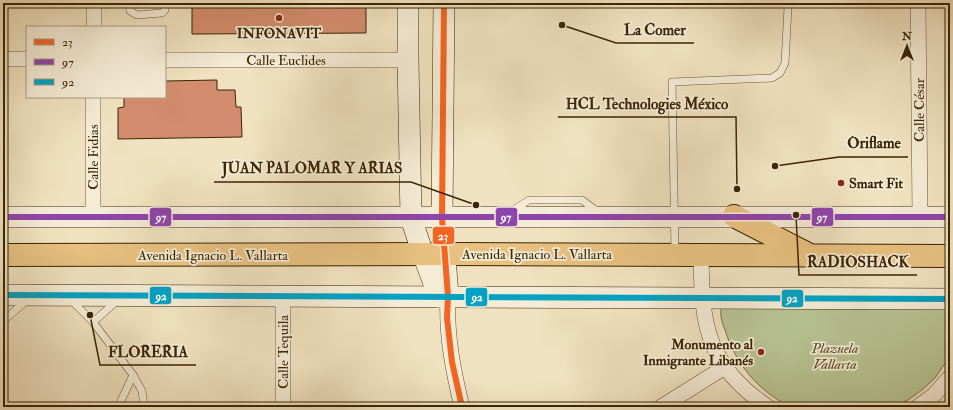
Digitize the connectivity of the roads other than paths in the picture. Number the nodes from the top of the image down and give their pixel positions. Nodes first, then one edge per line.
1 (94, 3) edge
2 (129, 3) edge
3 (166, 3) edge
4 (408, 3) edge
5 (444, 3) edge
6 (786, 3) edge
7 (918, 3) edge
8 (94, 26) edge
9 (3, 59) edge
10 (26, 59) edge
11 (166, 60) edge
12 (408, 60) junction
13 (93, 98) edge
14 (674, 216) junction
15 (734, 216) junction
16 (920, 216) junction
17 (3, 217) edge
18 (93, 217) junction
19 (950, 217) edge
20 (411, 218) junction
21 (442, 218) junction
22 (422, 254) junction
23 (446, 254) junction
24 (675, 254) junction
25 (701, 254) junction
26 (811, 255) junction
27 (3, 256) edge
28 (950, 256) edge
29 (3, 295) edge
30 (32, 295) junction
31 (66, 295) junction
32 (123, 296) junction
33 (283, 296) junction
34 (443, 297) junction
35 (702, 298) junction
36 (950, 299) edge
37 (3, 321) edge
38 (93, 322) junction
39 (725, 367) junction
40 (132, 375) junction
41 (950, 377) edge
42 (120, 407) edge
43 (144, 407) edge
44 (283, 407) edge
45 (462, 407) edge
46 (661, 407) edge
47 (768, 407) edge
48 (918, 407) edge

1 - 8 street
2 - 3 lane
4 - 12 street
5 - 21 street
6 - 14 lane
7 - 16 street, Calle César
9 - 10 street
11 - 12 street, Calle Euclides
12 - 20 street
13 - 18 street, Calle Fidias
14 - 15 street
14 - 21 street
14 - 24 lane
15 - 16 street
15 - 26 main road
16 - 19 street
17 - 18 street
18 - 20 street
20 - 21 street
20 - 22 street
21 - 23 street
22 - 23 main road, Avenida Ignacio L. Vallarta
22 - 27 main road, Avenida Ignacio L. Vallarta
22 - 34 street
23 - 24 main road, Avenida Ignacio L. Vallarta
23 - 34 street
24 - 25 main road, Avenida Ignacio L. Vallarta
25 - 26 main road, Avenida Ignacio L. Vallarta
25 - 35 street
26 - 28 main road, Avenida Ignacio L. Vallarta
29 - 30 street
30 - 31 street
30 - 37 lane
31 - 32 street
31 - 38 lane
32 - 33 street
32 - 38 lane
33 - 34 street
33 - 44 street, Calle Tequila
34 - 35 street
34 - 45 street
35 - 36 street
35 - 39 street
38 - 40 lane
39 - 46 street
39 - 47 street
40 - 42 lane
40 - 43 lane
41 - 48 street

